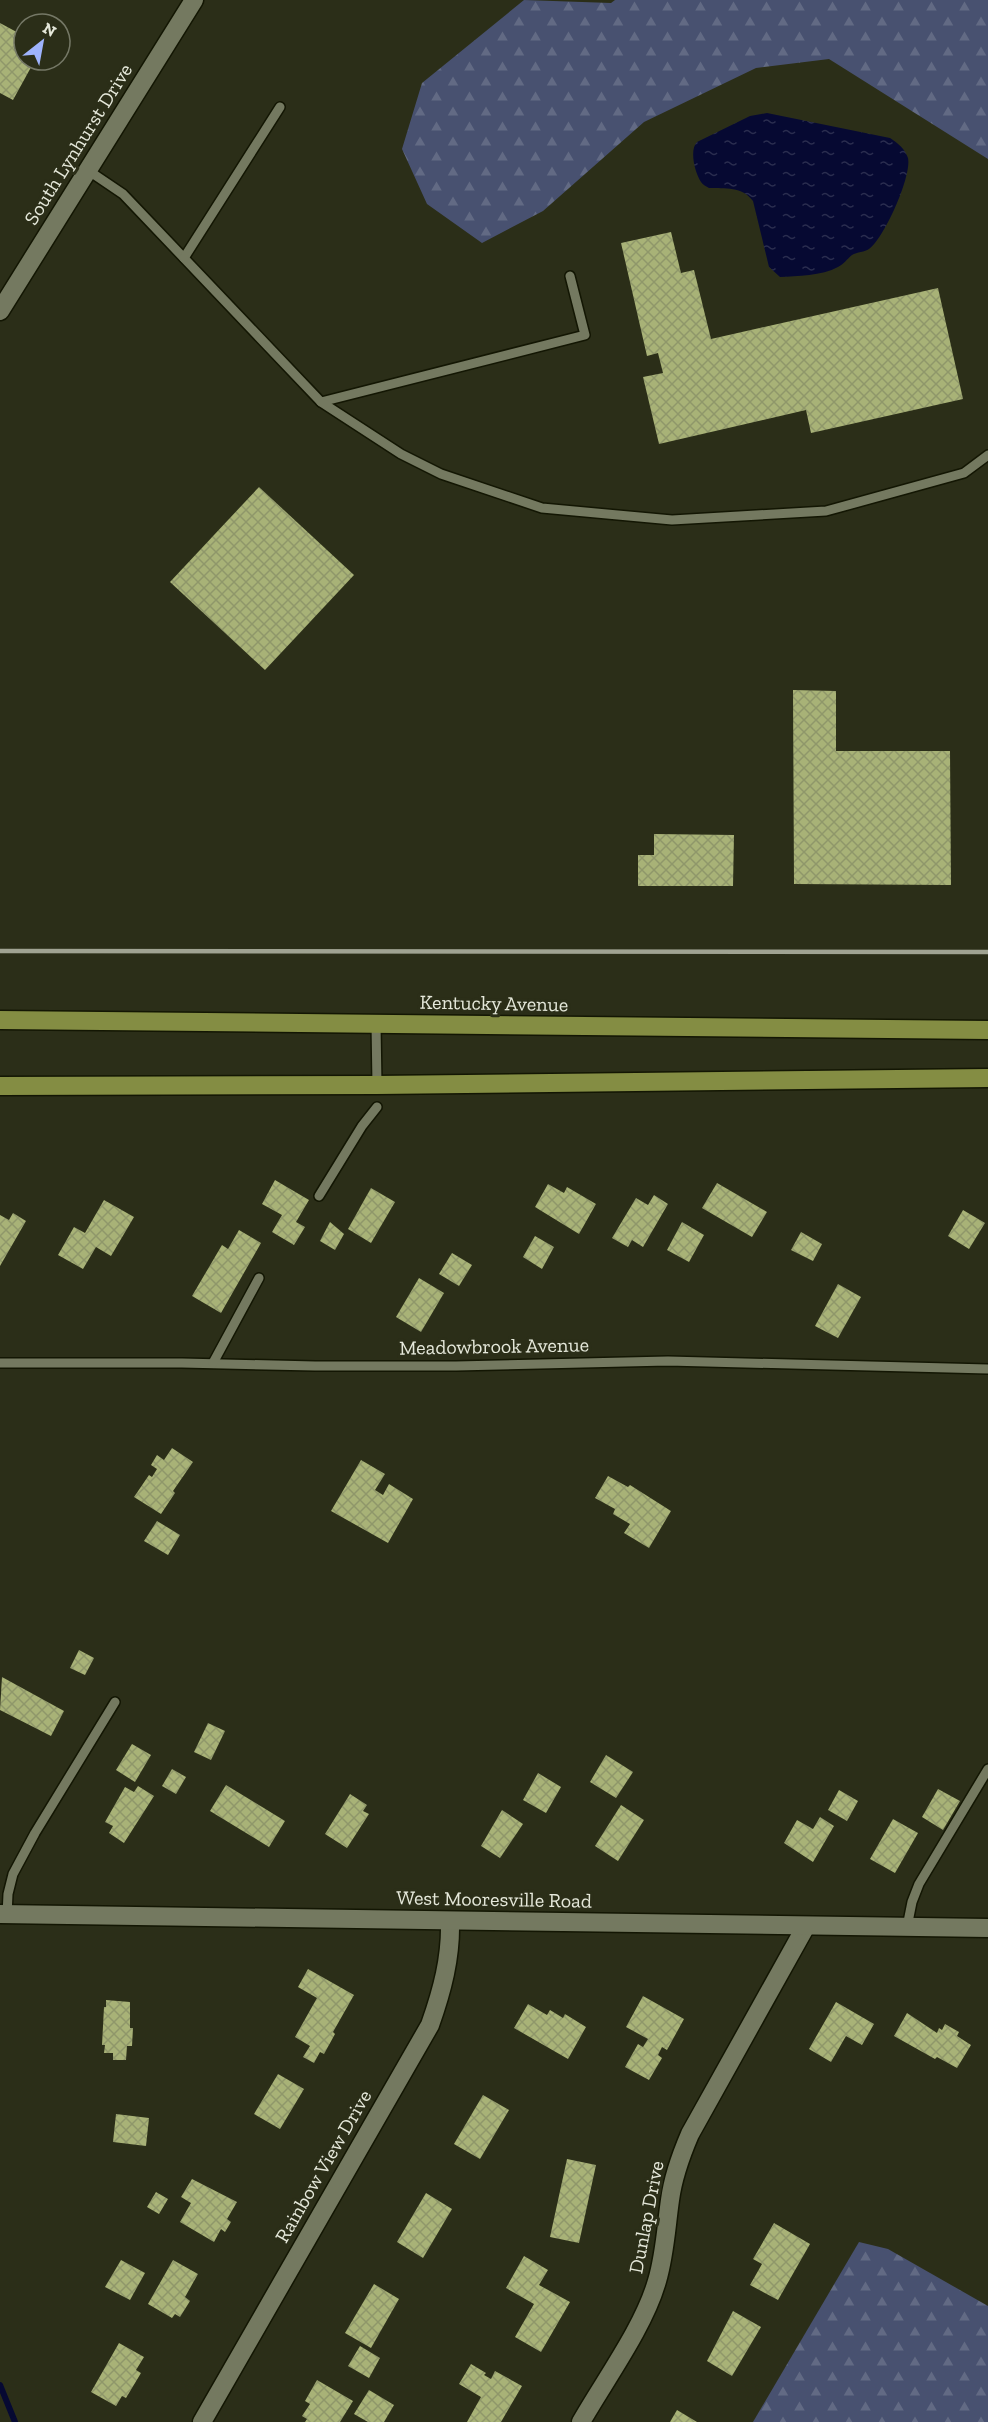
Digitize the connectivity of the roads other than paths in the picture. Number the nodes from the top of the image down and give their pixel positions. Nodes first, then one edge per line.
1 (194, 0) edge
2 (280, 107) dead end
3 (88, 171) junction
4 (184, 258) junction
5 (570, 276) dead end
6 (0, 311) edge
7 (321, 402) junction
8 (988, 455) edge
9 (0, 1020) edge
10 (376, 1024) junction
11 (988, 1030) edge
12 (988, 1078) edge
13 (377, 1085) junction
14 (0, 1086) edge
15 (377, 1107) dead end
16 (320, 1197) dead end
17 (259, 1278) dead end
18 (213, 1363) junction
19 (0, 1364) edge
20 (988, 1369) edge
21 (115, 1702) dead end
22 (988, 1769) edge
23 (4, 1915) edge
24 (450, 1921) junction
25 (806, 1926) junction
26 (907, 1927) junction
27 (988, 1928) edge
28 (202, 2422) edge
29 (581, 2422) edge

1 - 3 street, South Lynhurst Drive
2 - 4 lane
3 - 4 lane
3 - 6 street, South Lynhurst Drive
4 - 7 lane
5 - 7 lane
7 - 8 lane
9 - 10 main road, Kentucky Avenue
10 - 11 main road, Kentucky Avenue
10 - 13 lane
12 - 13 main road
13 - 14 main road
15 - 16 lane
17 - 18 lane
18 - 19 lane, Meadowbrook Avenue
18 - 20 lane, Meadowbrook Avenue
21 - 23 lane
22 - 26 lane
23 - 24 street, West Mooresville Road
24 - 25 street, West Mooresville Road
24 - 28 street, Rainbow View Drive
25 - 26 street, West Mooresville Road
25 - 29 street, Dunlap Drive
26 - 27 street, West Mooresville Road

